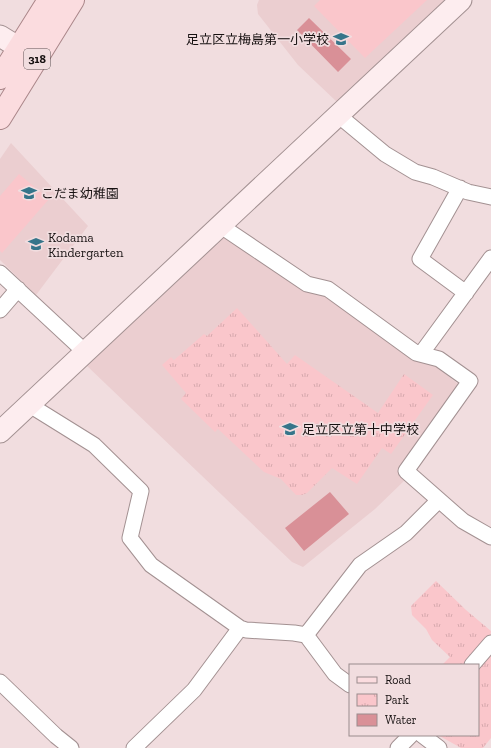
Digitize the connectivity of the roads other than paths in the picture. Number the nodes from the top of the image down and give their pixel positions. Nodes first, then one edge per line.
1 (49, 0) edge
2 (73, 0) edge
3 (461, 0) edge
4 (0, 36) edge
5 (28, 53) junction
6 (6, 83) edge
7 (338, 115) junction
8 (0, 118) edge
9 (460, 188) junction
10 (491, 197) edge
11 (221, 226) junction
12 (491, 258) edge
13 (0, 273) edge
14 (18, 289) junction
15 (466, 293) junction
16 (0, 310) edge
17 (84, 351) junction
18 (421, 354) junction
19 (28, 404) junction
20 (1, 428) edge
21 (439, 500) junction
22 (491, 537) edge
23 (240, 628) junction
24 (306, 635) junction
25 (491, 643) edge
26 (473, 664) edge
27 (0, 682) edge
28 (349, 684) edge
29 (410, 736) edge
30 (423, 736) edge
31 (71, 748) edge
32 (134, 748) edge
33 (398, 748) edge
34 (439, 748) edge

1 - 5 main road, 318
2 - 5 main road, 318
3 - 7 street
4 - 5 street
5 - 6 main road, 318
6 - 8 main road, 318
7 - 9 street
7 - 11 street
9 - 10 street
9 - 15 street
11 - 17 street
11 - 18 street
12 - 15 street
13 - 14 street
14 - 16 street
14 - 17 street
15 - 18 street
17 - 19 street
18 - 21 street
19 - 20 street
19 - 23 street
21 - 22 street
21 - 24 street
23 - 24 street
23 - 32 street
24 - 28 street
25 - 26 street
27 - 31 street
29 - 33 street
30 - 34 street

